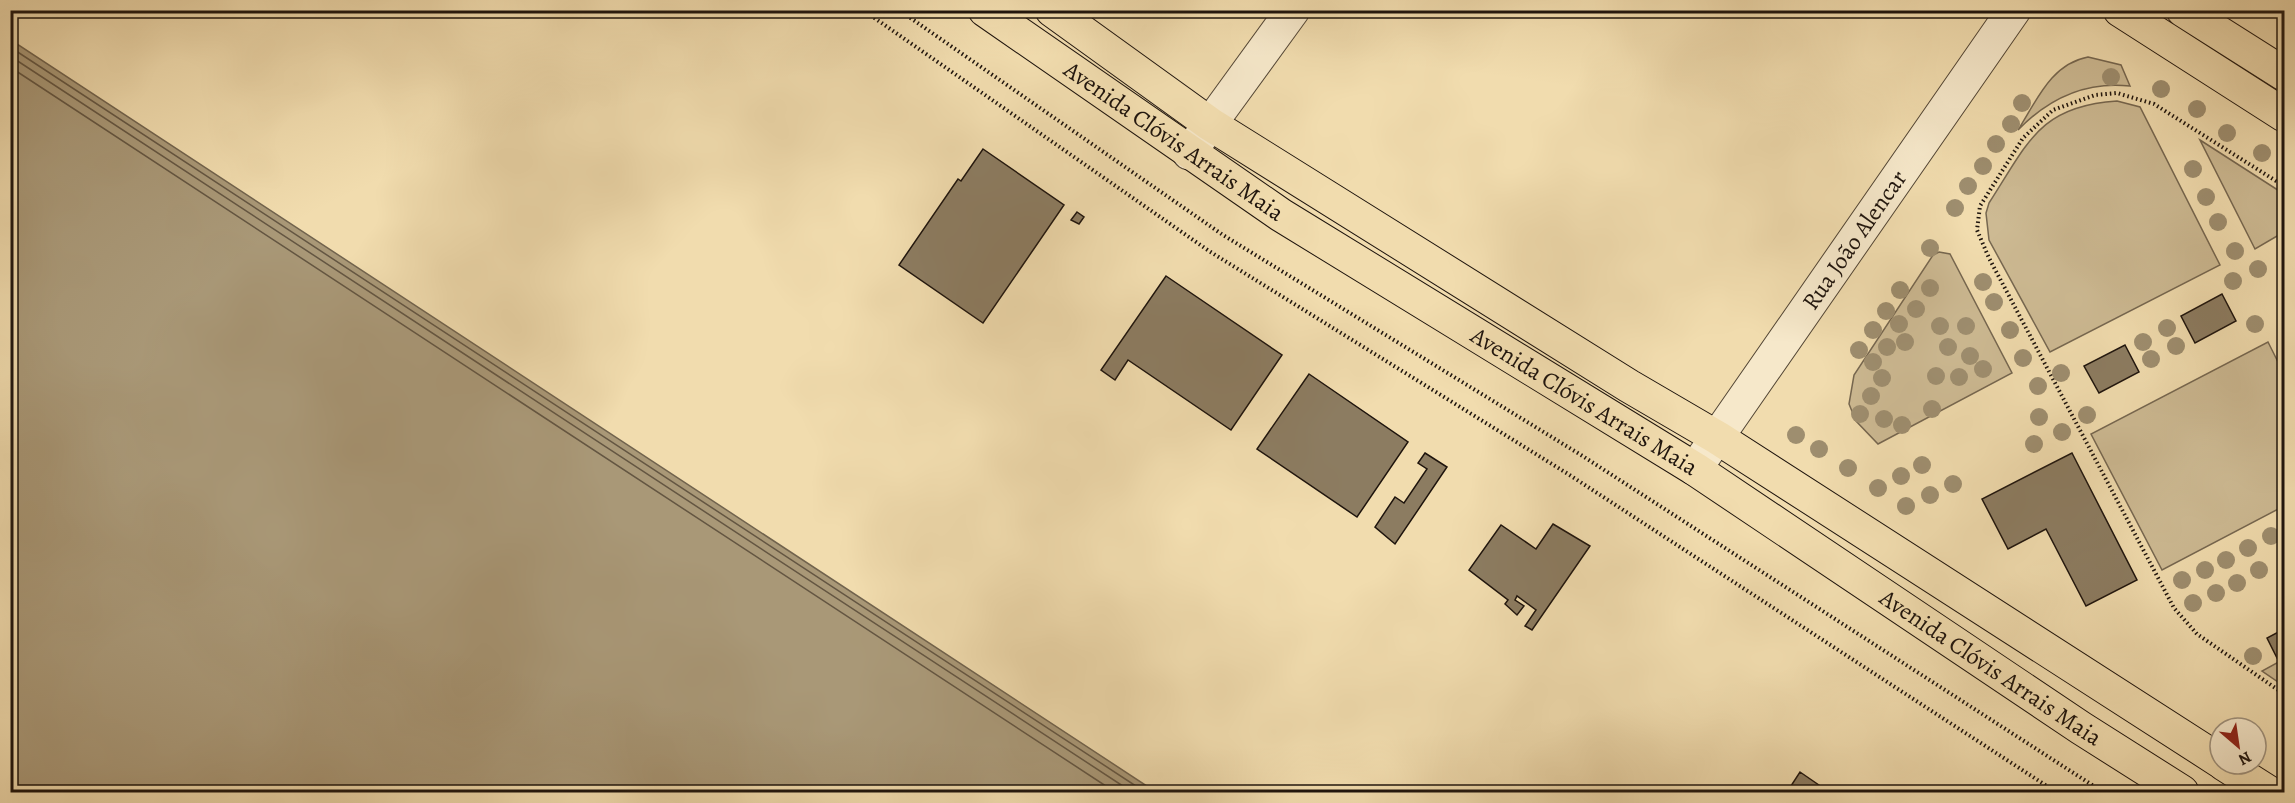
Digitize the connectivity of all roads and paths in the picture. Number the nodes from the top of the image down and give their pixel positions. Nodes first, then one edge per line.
1 (863, 10) edge
2 (899, 10) edge
3 (985, 10) edge
4 (1052, 10) edge
5 (1293, 10) edge
6 (2014, 10) edge
7 (2120, 10) edge
8 (2183, 10) edge
9 (2284, 74) edge
10 (2284, 115) edge
11 (1210, 124) junction
12 (1189, 153) junction
13 (2284, 186) edge
14 (1718, 438) junction
15 (1695, 469) junction
16 (2284, 694) edge
17 (2208, 753) edge
18 (2243, 776) edge
19 (2056, 792) edge
20 (2103, 792) edge
21 (2182, 792) edge
22 (2268, 792) edge

1 - 19 path
2 - 20 path
3 - 12 main road, Avenida Clóvis Arrais Maia
4 - 11 main road, Avenida Clóvis Arrais Maia
5 - 11 street
6 - 14 street, Rua João Alencar
7 - 10 main road
8 - 9 main road
11 - 12 street
11 - 14 main road, Avenida Clóvis Arrais Maia
12 - 15 main road, Avenida Clóvis Arrais Maia
13 - 16 path
14 - 15 street, Rua João Alencar
14 - 17 main road, Avenida Clóvis Arrais Maia
15 - 21 main road, Avenida Clóvis Arrais Maia
18 - 22 main road

